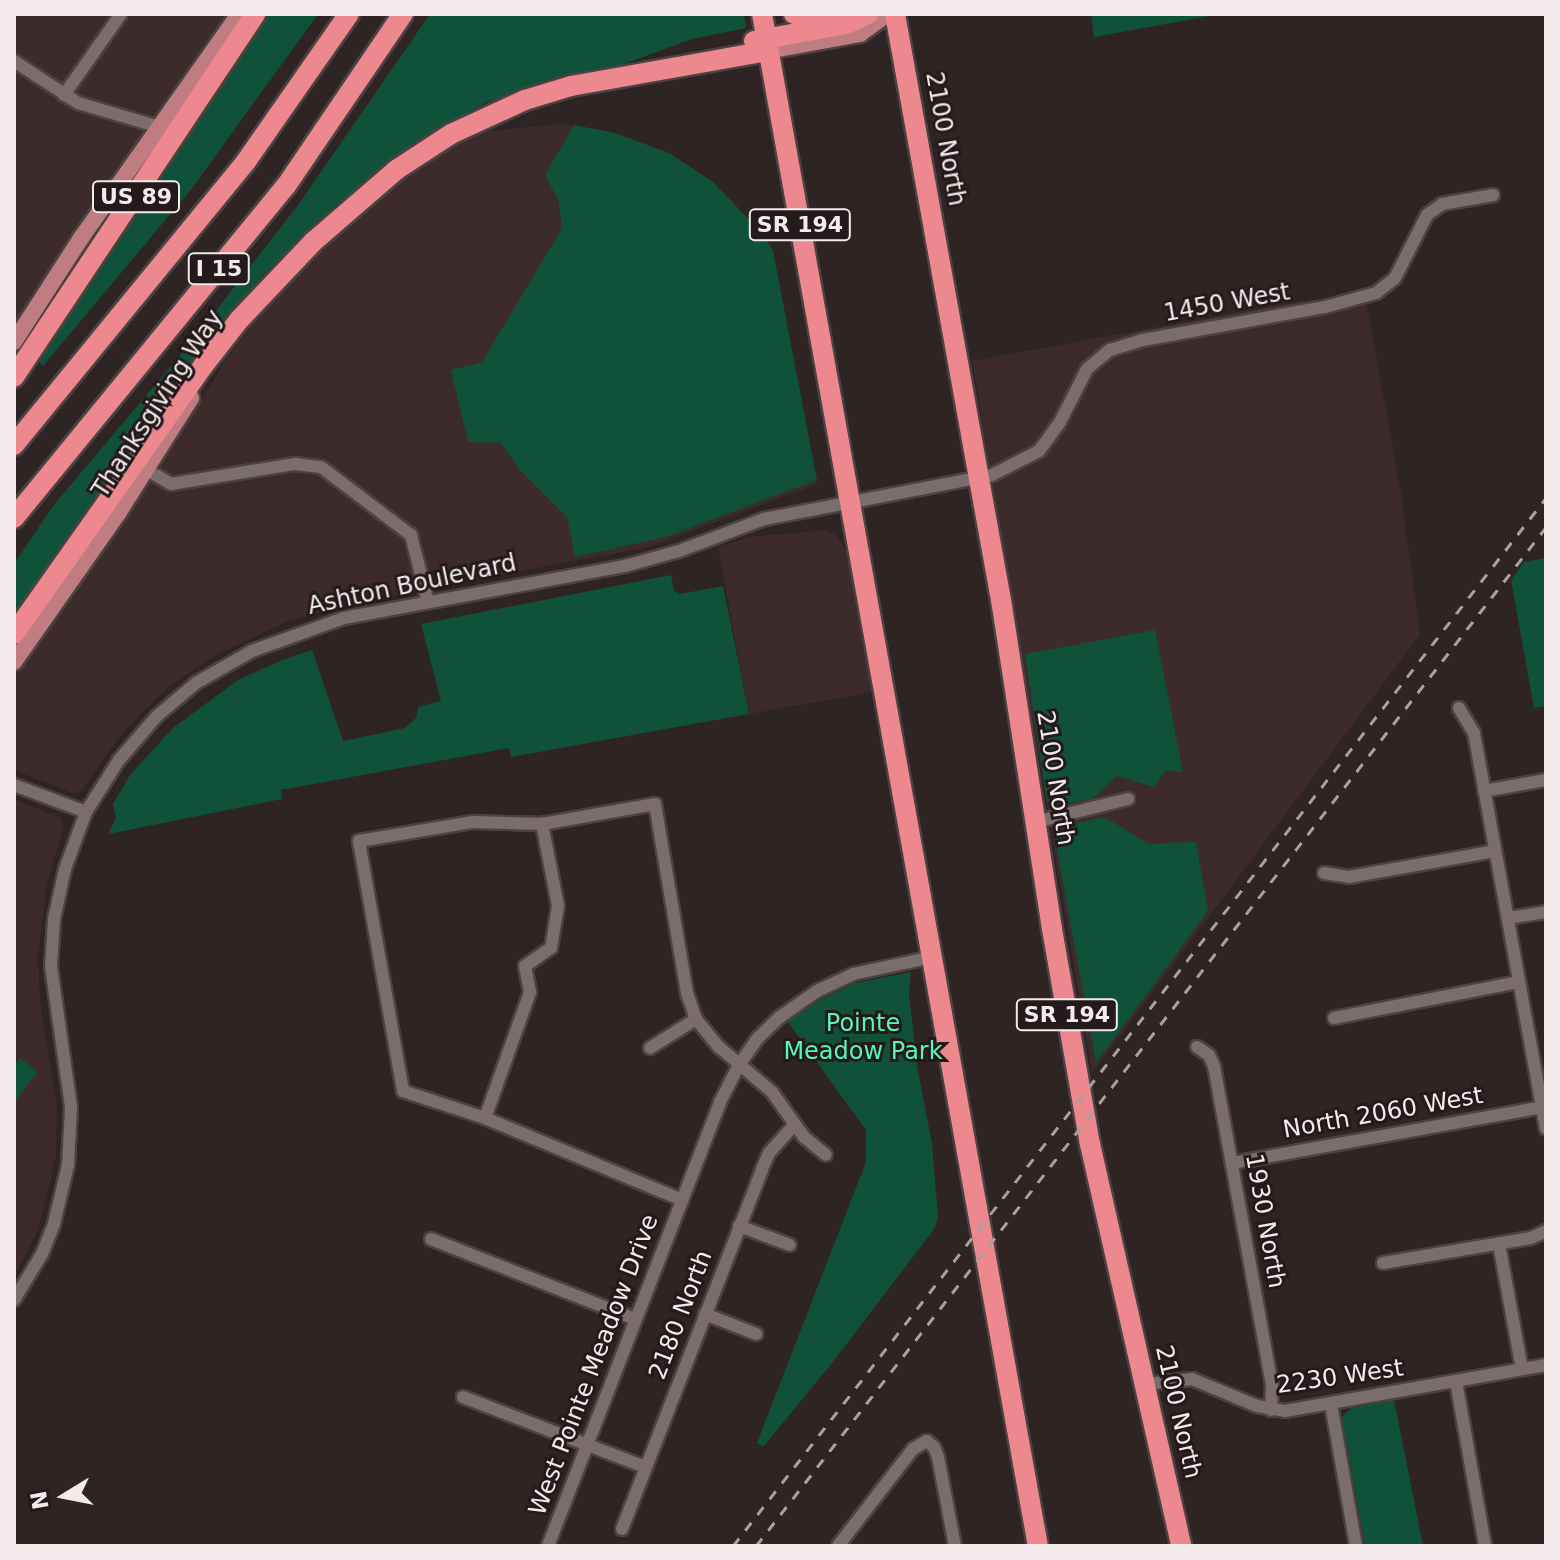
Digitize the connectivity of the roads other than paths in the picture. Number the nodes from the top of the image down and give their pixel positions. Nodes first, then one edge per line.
1 (121, 14) edge
2 (239, 14) edge
3 (255, 14) edge
4 (349, 14) edge
5 (403, 14) edge
6 (762, 14) edge
7 (794, 14) edge
8 (828, 14) edge
9 (868, 14) edge
10 (888, 14) edge
11 (895, 14) edge
12 (909, 14) edge
13 (767, 45) junction
14 (14, 61) edge
15 (64, 95) junction
16 (159, 127) junction
17 (1493, 195) dead end
18 (937, 240) junction
19 (262, 294) junction
20 (14, 342) edge
21 (14, 377) edge
22 (14, 445) edge
23 (147, 470) junction
24 (979, 478) junction
25 (850, 503) junction
26 (16, 517) edge
27 (428, 602) junction
28 (14, 634) edge
29 (14, 662) edge
30 (1459, 708) dead end
31 (1546, 780) edge
32 (14, 785) edge
33 (1484, 791) junction
34 (1128, 799) dead end
35 (86, 812) junction
36 (1035, 822) junction
37 (542, 824) junction
38 (1495, 851) junction
39 (1324, 873) dead end
40 (1546, 912) edge
41 (1508, 918) junction
42 (932, 957) junction
43 (1519, 982) junction
44 (1334, 1018) dead end
45 (696, 1019) junction
46 (1197, 1047) dead end
47 (650, 1048) dead end
48 (739, 1065) junction
49 (1542, 1107) junction
50 (485, 1118) junction
51 (794, 1125) junction
52 (1546, 1128) edge
53 (826, 1155) dead end
54 (1232, 1163) junction
55 (682, 1200) junction
56 (739, 1226) junction
57 (1546, 1231) edge
58 (431, 1239) dead end
59 (1499, 1244) junction
60 (790, 1245) dead end
61 (1383, 1263) dead end
62 (14, 1300) edge
63 (705, 1314) junction
64 (635, 1319) junction
65 (756, 1334) dead end
66 (1546, 1365) edge
67 (1522, 1369) junction
68 (1456, 1381) junction
69 (1145, 1384) junction
70 (463, 1397) dead end
71 (1331, 1404) junction
72 (1271, 1410) junction
73 (586, 1446) junction
74 (645, 1467) junction
75 (622, 1529) dead end
76 (548, 1546) edge
77 (838, 1546) edge
78 (955, 1546) edge
79 (1038, 1546) edge
80 (1181, 1546) edge
81 (1356, 1546) edge
82 (1485, 1546) edge

1 - 15 street
2 - 16 main road
3 - 21 highway, US 89
4 - 22 highway, I 15
5 - 26 highway, I 15
6 - 13 highway, SR 194
7 - 8 highway
9 - 13 highway, Thanksgiving Way
10 - 13 main road
11 - 18 highway, 2100 North / SR 194
12 - 18 highway
13 - 19 highway, Thanksgiving Way
13 - 25 highway, SR 194
14 - 15 street
15 - 16 street
16 - 20 main road
17 - 24 street, 1450 West
18 - 24 highway, 2100 North / SR 194
19 - 23 main road, Thanksgiving Way
19 - 28 highway
23 - 27 street
23 - 29 main road, Thanksgiving Way
24 - 25 street, Ashton Boulevard
24 - 36 highway, 2100 North / SR 194
25 - 27 street, Ashton Boulevard
25 - 42 highway, SR 194
27 - 35 street, Ashton Boulevard
30 - 33 street
31 - 33 street
32 - 35 street
33 - 38 street
34 - 36 street
35 - 62 street, Ashton Boulevard
36 - 69 highway, 2100 North / SR 194
37 - 45 street
37 - 50 street
37 - 50 street
38 - 39 street
38 - 41 street
40 - 41 street
41 - 43 street
42 - 48 street, West Pointe Meadow Drive
42 - 79 highway, SR 194
43 - 44 street
43 - 49 street
45 - 47 street
45 - 48 street
46 - 54 street, 1930 North
48 - 51 street
48 - 55 street, West Pointe Meadow Drive
49 - 52 street
49 - 54 street, North 2060 West
50 - 55 street
51 - 53 street
51 - 56 street, 2180 North
54 - 72 street, 1930 North
55 - 64 street, West Pointe Meadow Drive
56 - 60 street
56 - 63 street, 2180 North
57 - 59 street
58 - 64 street
59 - 61 street
59 - 67 street
63 - 65 street
63 - 74 street, 2180 North
64 - 73 street, West Pointe Meadow Drive
66 - 67 street, 2230 West
67 - 68 street, 2230 West
68 - 71 street, 2230 West
68 - 82 street
69 - 72 street, 2230 West
69 - 80 highway, 2100 North / SR 194
70 - 73 street
71 - 72 street, 2230 West
71 - 81 street
73 - 74 street
73 - 76 street, West Pointe Meadow Drive
74 - 75 street, 2180 North
77 - 78 street

